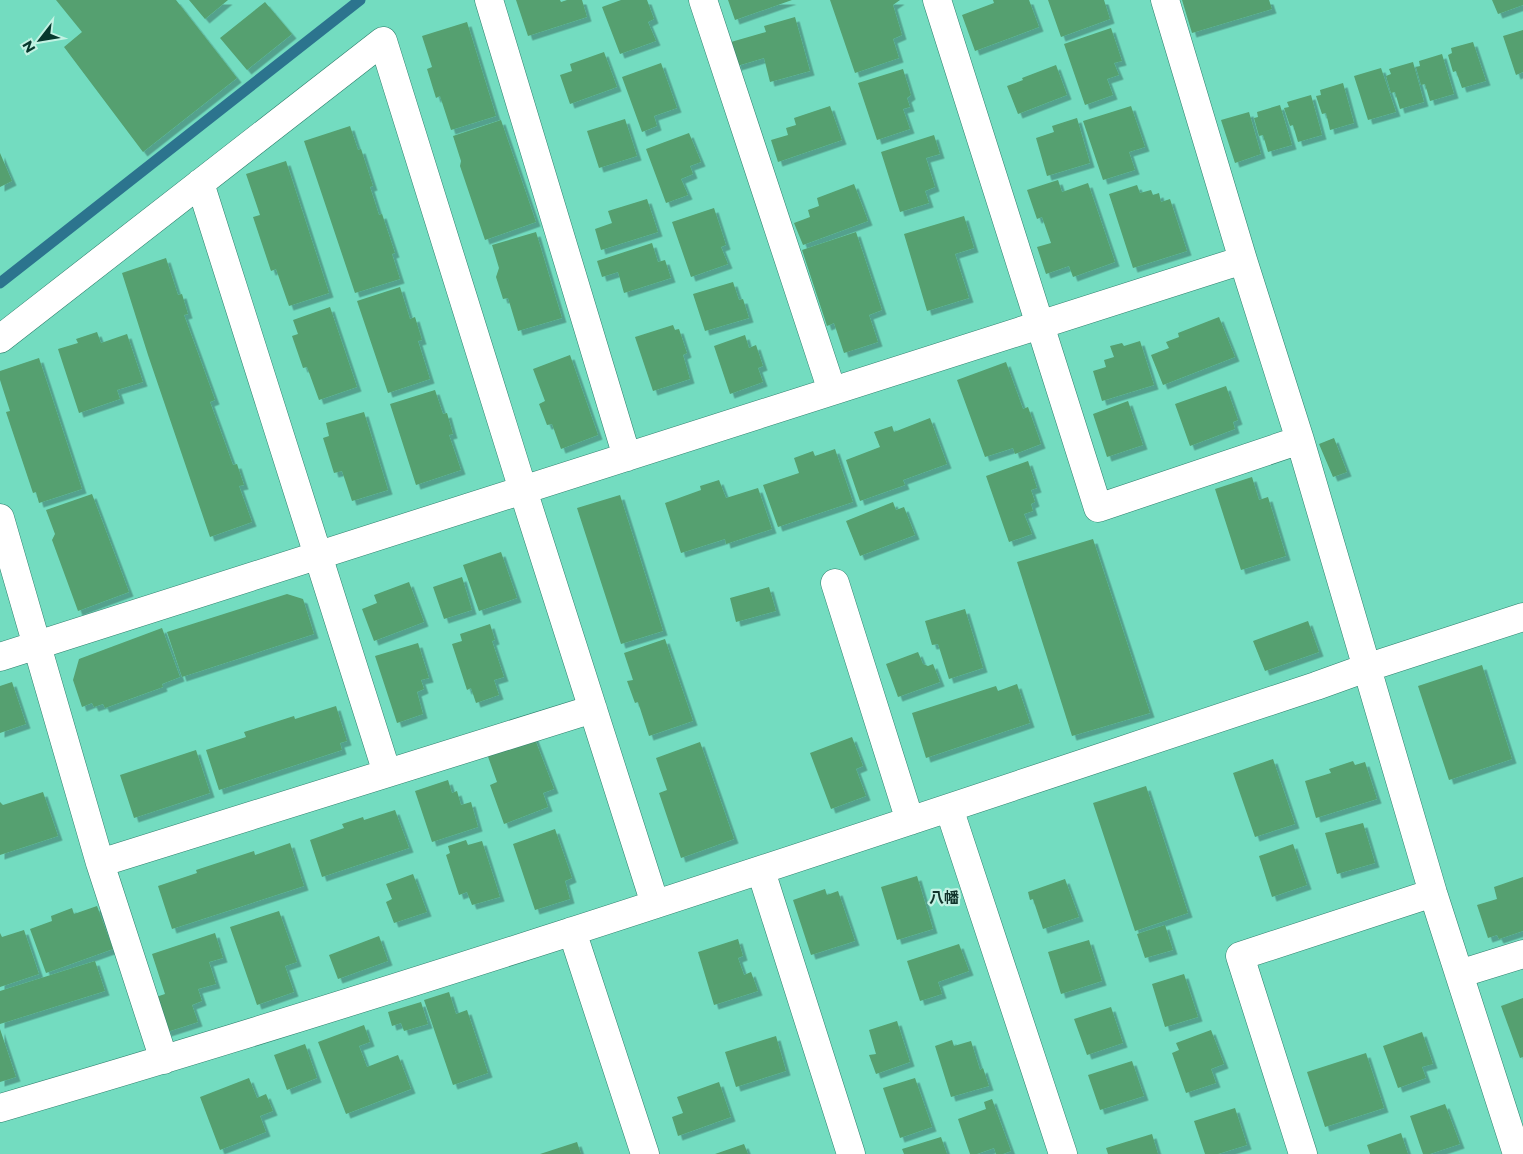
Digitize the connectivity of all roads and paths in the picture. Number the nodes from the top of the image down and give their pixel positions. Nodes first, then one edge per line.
1 (489, 0) edge
2 (703, 0) edge
3 (937, 0) edge
4 (1165, 0) edge
5 (200, 183) junction
6 (1243, 260) junction
7 (1040, 325) junction
8 (0, 339) edge
9 (832, 391) junction
10 (1300, 440) junction
11 (627, 457) junction
12 (523, 490) junction
13 (0, 518) edge
14 (318, 555) junction
15 (836, 583) dead end
16 (1523, 617) edge
17 (38, 644) junction
18 (0, 657) edge
19 (1366, 668) junction
20 (593, 709) junction
21 (387, 773) junction
22 (949, 808) junction
23 (910, 821) junction
24 (100, 863) junction
25 (761, 871) junction
26 (1433, 893) junction
27 (655, 904) junction
28 (572, 932) junction
29 (1523, 954) edge
30 (1458, 974) junction
31 (164, 1060) junction
32 (0, 1108) edge
33 (645, 1154) edge
34 (851, 1154) edge
35 (1063, 1154) edge
36 (1303, 1154) edge
37 (1517, 1154) edge

1 - 11 street
2 - 9 street
3 - 7 street
4 - 6 street
5 - 8 street
5 - 12 street
5 - 14 street
6 - 7 street
6 - 10 street
7 - 9 street
7 - 10 street
9 - 11 street
10 - 19 street
11 - 12 street
12 - 14 street
12 - 20 street
13 - 17 street
14 - 17 street
14 - 21 street
15 - 23 street
16 - 19 street
17 - 18 street
17 - 24 street
19 - 22 street
19 - 26 street
20 - 21 street
20 - 27 street
21 - 24 street
22 - 23 street
22 - 35 street
23 - 25 street
24 - 31 street
25 - 27 street
25 - 34 street
26 - 30 street
26 - 36 street
27 - 28 street
28 - 31 street
28 - 33 street
29 - 30 street
30 - 37 street
31 - 32 street

